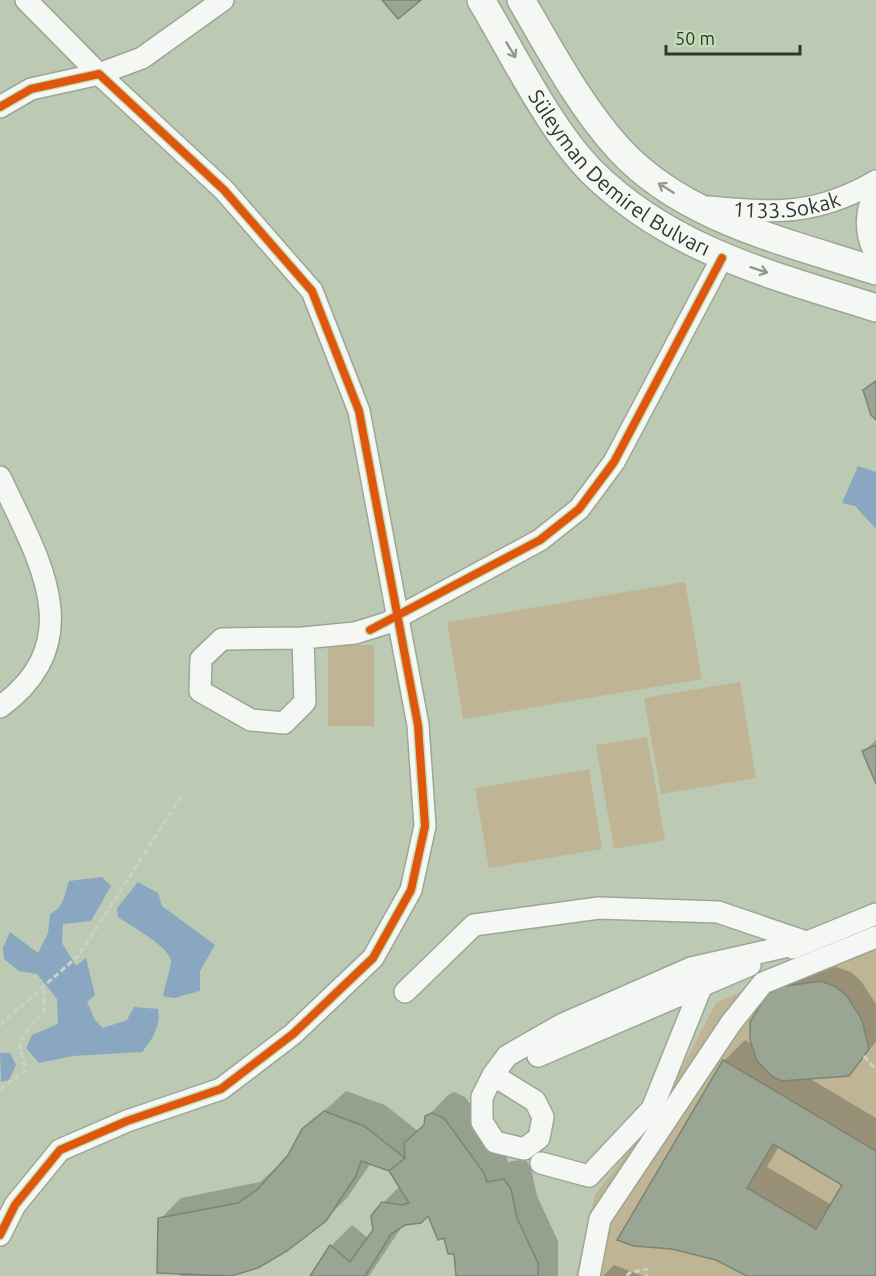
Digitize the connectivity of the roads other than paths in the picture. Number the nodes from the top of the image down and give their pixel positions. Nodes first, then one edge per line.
1 (26, 0) edge
2 (223, 0) edge
3 (481, 0) edge
4 (521, 0) edge
5 (99, 74) junction
6 (0, 107) edge
7 (876, 181) edge
8 (876, 192) edge
9 (693, 205) junction
10 (876, 255) edge
11 (722, 258) junction
12 (876, 271) edge
13 (876, 308) edge
14 (0, 477) edge
15 (396, 618) junction
16 (303, 638) junction
17 (0, 707) edge
18 (876, 914) edge
19 (876, 936) edge
20 (806, 942) junction
21 (702, 985) junction
22 (405, 992) dead end
23 (538, 1056) dead end
24 (493, 1075) dead end
25 (541, 1163) dead end
26 (0, 1235) edge
27 (589, 1276) edge

1 - 5 street
2 - 5 street
3 -> 11 main road, Süleyman Demirel Bulvarı
9 -> 4 main road, Süleyman Demirel Bulvarı
5 - 6 street
5 - 15 street
7 - 9 street, 1133.Sokak
8 - 10 street, 1133.Sokak
9 - 12 main road, Süleyman Demirel Bulvarı
11 -> 13 main road, Süleyman Demirel Bulvarı
11 - 15 street
14 - 17 street
15 - 16 street
15 - 26 street
16 - 16 street
18 - 20 street
19 - 27 street
20 - 21 street
20 - 22 street
20 - 24 street
21 - 23 street
21 - 25 street

